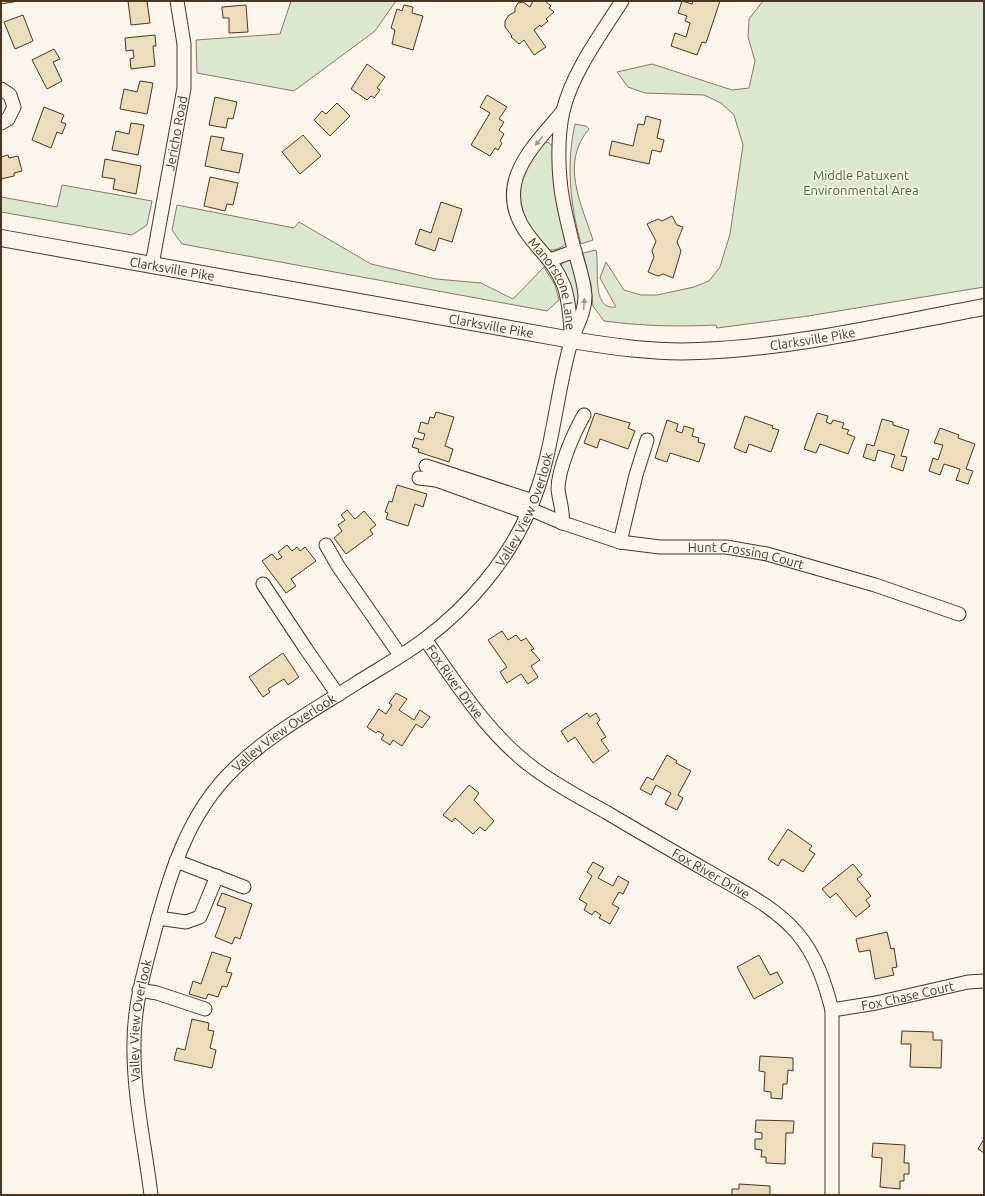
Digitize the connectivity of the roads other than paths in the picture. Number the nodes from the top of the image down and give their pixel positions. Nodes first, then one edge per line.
1 (177, 1) edge
2 (622, 1) edge
3 (1, 89) edge
4 (563, 111) junction
5 (1, 123) edge
6 (1, 238) edge
7 (574, 251) junction
8 (550, 260) junction
9 (152, 265) junction
10 (984, 307) edge
11 (572, 340) junction
12 (584, 415) dead end
13 (647, 440) dead end
14 (426, 466) dead end
15 (419, 478) dead end
16 (530, 508) junction
17 (562, 523) junction
18 (620, 542) junction
19 (326, 545) dead end
20 (263, 584) dead end
21 (959, 614) dead end
22 (425, 639) junction
23 (400, 655) junction
24 (338, 695) junction
25 (176, 861) junction
26 (217, 876) junction
27 (244, 887) dead end
28 (158, 918) junction
29 (984, 980) edge
30 (139, 990) junction
31 (205, 1008) dead end
32 (832, 1010) junction
33 (152, 1195) edge
34 (832, 1195) edge

1 - 9 street, Jericho Road
2 - 4 street, Manorstone Lane
3 - 5 street
4 - 7 street, Manorstone Lane
4 -> 8 street, Manorstone Lane
6 - 9 main road, Clarksville Pike
7 - 8 street
11 -> 7 street, Manorstone Lane
8 - 11 street, Manorstone Lane
9 - 11 main road, Clarksville Pike
10 - 11 main road, Clarksville Pike
11 - 16 street, Valley View Overlook
12 - 17 street
13 - 18 street
14 - 16 street
15 - 16 street
16 - 17 street, Hunt Crossing Court
16 - 22 street, Valley View Overlook
17 - 18 street, Hunt Crossing Court
18 - 21 street, Hunt Crossing Court
19 - 23 street
20 - 24 street
22 - 23 street, Valley View Overlook
22 - 32 street, Fox River Drive
23 - 24 street, Valley View Overlook
24 - 25 street, Valley View Overlook
25 - 26 street
25 - 28 street, Valley View Overlook
26 - 27 street
26 - 28 street
28 - 30 street, Valley View Overlook
29 - 32 street, Fox Chase Court
30 - 31 street
30 - 33 street, Valley View Overlook
32 - 34 street, Fox River Drive

